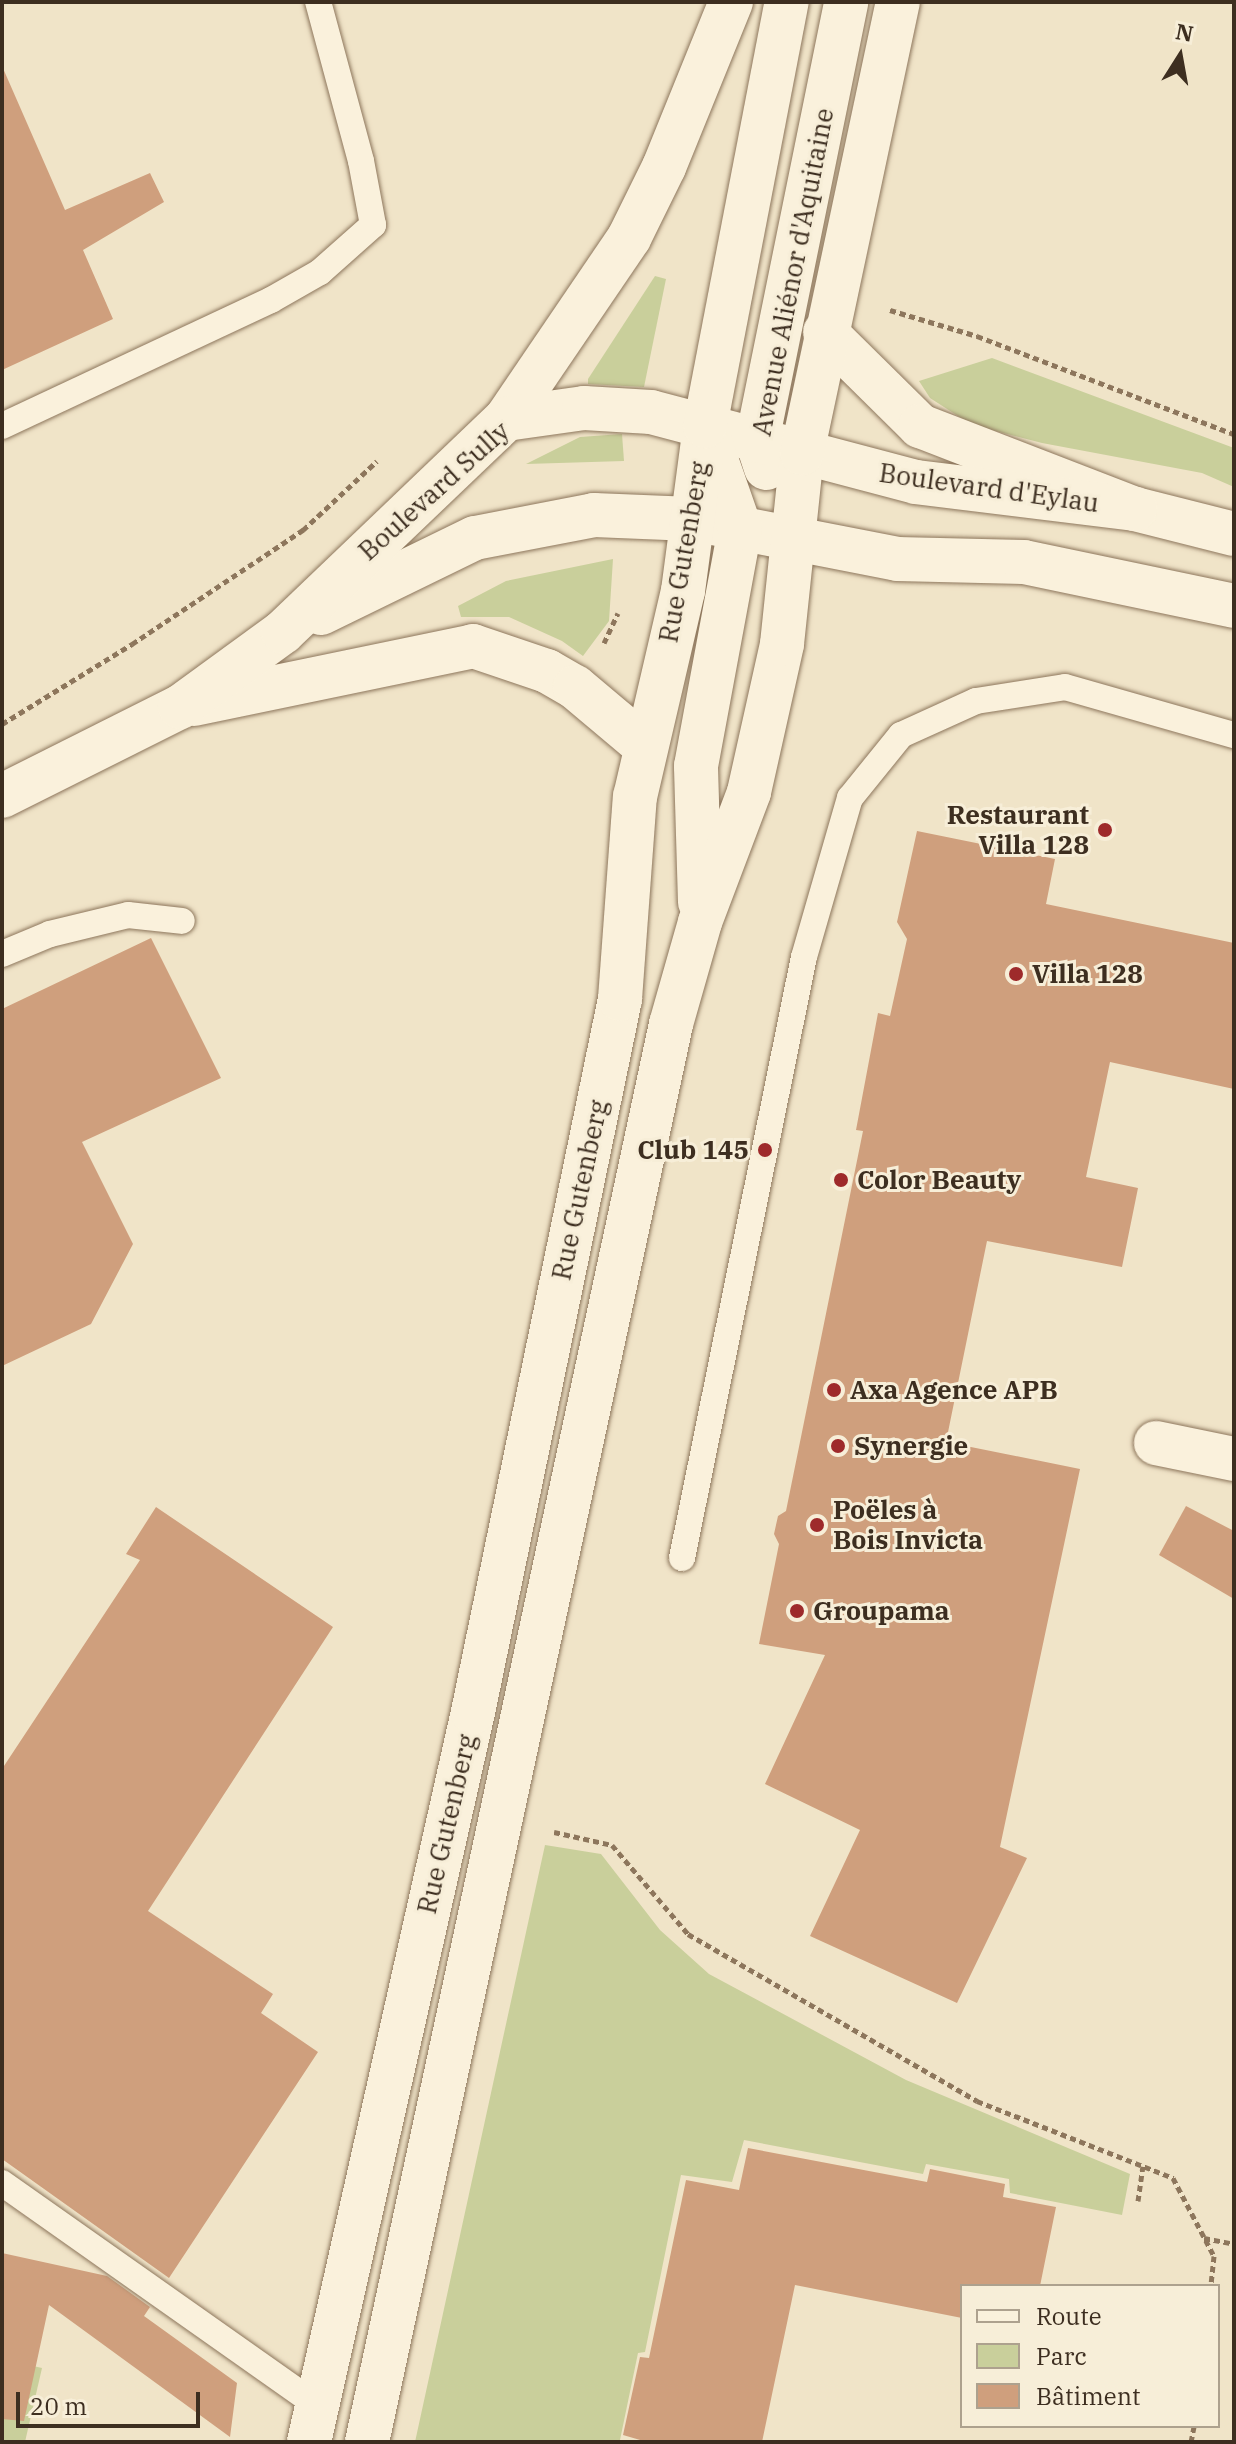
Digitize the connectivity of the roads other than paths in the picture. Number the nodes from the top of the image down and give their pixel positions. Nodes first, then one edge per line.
1 (318, 2) edge
2 (731, 2) edge
3 (787, 2) edge
4 (846, 2) edge
5 (898, 2) edge
6 (825, 332) junction
7 (506, 419) junction
8 (2, 426) edge
9 (705, 426) junction
10 (757, 441) junction
11 (802, 453) junction
12 (1135, 509) junction
13 (692, 519) junction
14 (740, 528) junction
15 (1234, 534) edge
16 (790, 538) junction
17 (1234, 606) edge
18 (283, 632) junction
19 (180, 707) junction
20 (1234, 735) edge
21 (645, 746) junction
22 (2, 796) edge
23 (182, 921) dead end
24 (700, 922) junction
25 (2, 954) edge
26 (1156, 1443) dead end
27 (1234, 1459) edge
28 (682, 1558) dead end
29 (2, 2183) edge
30 (313, 2423) edge
31 (367, 2442) edge

1 - 8 lane
2 - 7 main road
3 - 9 main road
4 - 10 main road, Avenue Aliénor d'Aquitaine
5 - 6 main road, Avenue Aliénor d'Aquitaine
6 - 11 main road, Avenue Aliénor d'Aquitaine
6 - 12 main road, Boulevard d'Eylau
7 - 9 main road, Boulevard Sully
7 - 18 main road, Boulevard Sully
9 - 10 main road, Boulevard d'Eylau
9 - 13 main road, Rue Gutenberg
9 - 14 main road, Rue Gutenberg
10 - 11 main road, Boulevard d'Eylau
10 - 16 main road, Avenue Aliénor d'Aquitaine
11 - 12 main road, Boulevard d'Eylau
11 - 16 main road, Rue Gutenberg
12 - 15 main road, Boulevard d'Eylau
13 - 14 main road
13 - 18 main road, Boulevard Sully
13 - 21 main road, Rue Gutenberg
14 - 16 main road
14 - 24 main road, Rue Gutenberg
16 - 17 main road
16 - 24 main road, Rue Gutenberg
18 - 19 main road, Boulevard Sully
19 - 21 main road, Boulevard Sully
19 - 22 main road, Boulevard Sully
20 - 28 lane
21 - 30 main road, Rue Gutenberg
23 - 25 lane
24 - 31 main road, Rue Gutenberg
26 - 27 main road
29 - 30 lane

